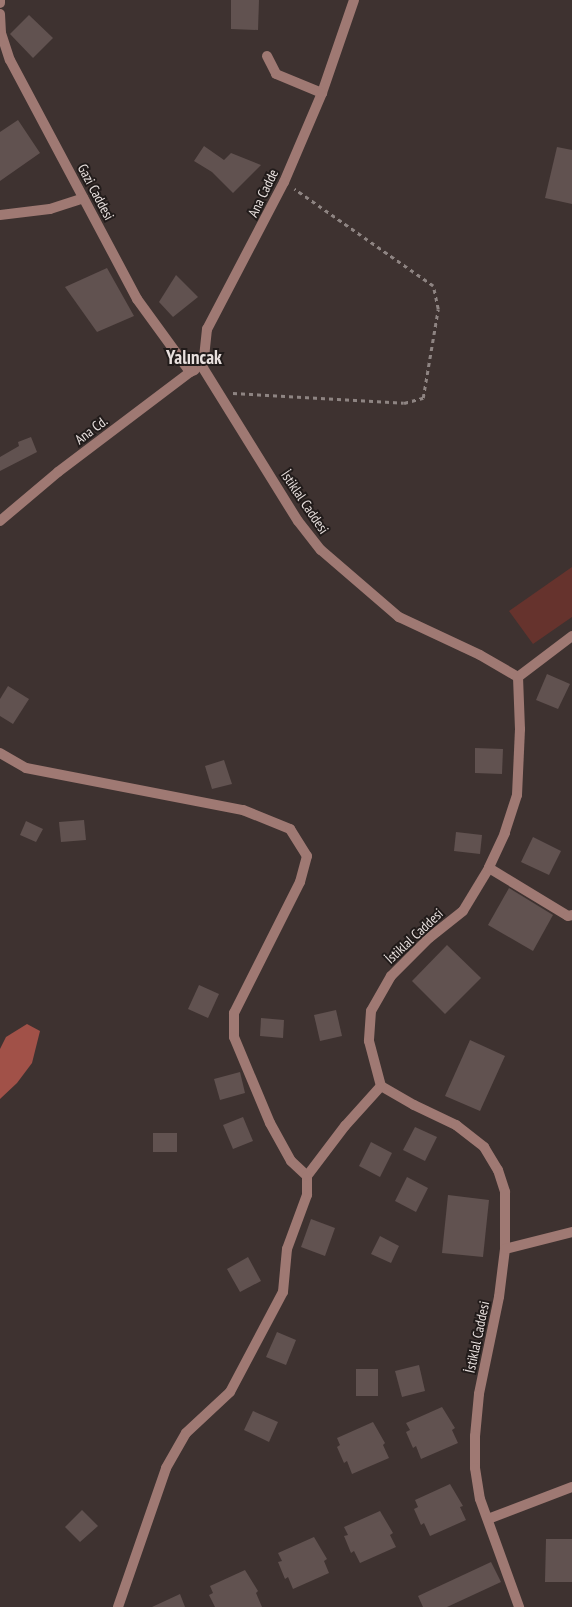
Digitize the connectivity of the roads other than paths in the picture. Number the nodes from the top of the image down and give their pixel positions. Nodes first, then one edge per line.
1 (354, 0) edge
2 (0, 14) edge
3 (267, 56) dead end
4 (322, 93) junction
5 (83, 198) junction
6 (0, 216) edge
7 (203, 368) junction
8 (190, 372) junction
9 (0, 521) edge
10 (572, 636) edge
11 (518, 677) junction
12 (0, 753) edge
13 (489, 868) junction
14 (572, 915) edge
15 (381, 1086) junction
16 (307, 1176) junction
17 (572, 1232) edge
18 (505, 1249) junction
19 (572, 1487) edge
20 (488, 1519) junction
21 (118, 1607) edge
22 (519, 1607) edge

1 - 4 street, Ana Cadde
2 - 5 street, Gazi Caddesi
3 - 4 street
4 - 7 street, Ana Cadde
5 - 6 street
5 - 8 street, Gazi Caddesi
7 - 8 street, Ana Cd.
7 - 11 street, İstiklal Caddesi
8 - 9 street, Ana Cd.
10 - 11 street
11 - 13 street, İstiklal Caddesi
12 - 16 street
13 - 14 street
13 - 15 street, İstiklal Caddesi
15 - 16 street
15 - 18 street, İstiklal Caddesi
16 - 21 street
17 - 18 street
18 - 20 street, İstiklal Caddesi
19 - 20 street
20 - 22 street, İstiklal Caddesi

